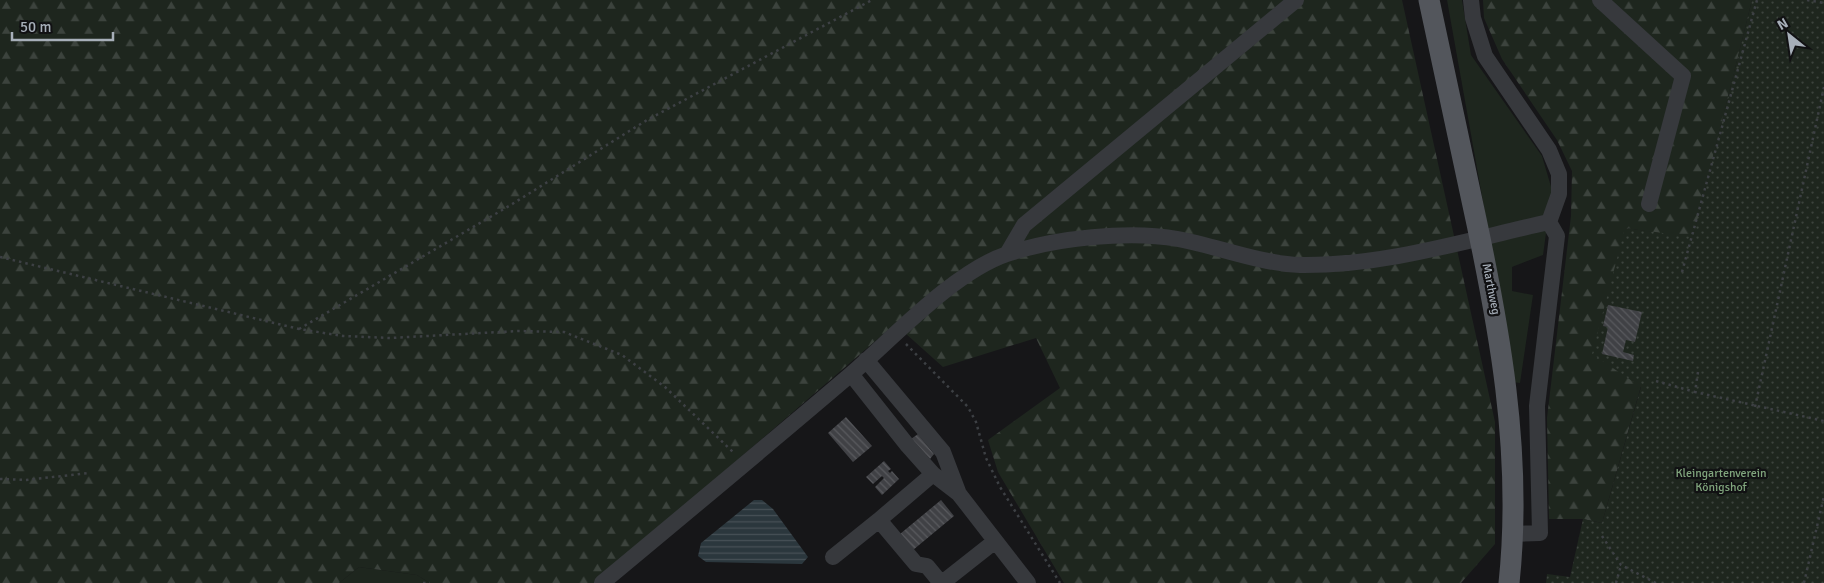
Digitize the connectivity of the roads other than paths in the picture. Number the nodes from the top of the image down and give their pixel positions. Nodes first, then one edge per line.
1 (1296, 0) edge
2 (1429, 0) edge
3 (1471, 0) edge
4 (1600, 0) edge
5 (1649, 204) dead end
6 (1549, 222) junction
7 (1480, 237) junction
8 (1007, 254) junction
9 (866, 360) junction
10 (851, 374) junction
11 (933, 474) junction
12 (958, 494) junction
13 (879, 520) junction
14 (1513, 534) junction
15 (994, 542) junction
16 (833, 557) dead end
17 (602, 583) edge
18 (942, 583) edge
19 (1028, 583) edge
20 (1509, 583) edge

1 - 8 street
2 - 7 main road, Marthweg
3 - 6 street
4 - 5 street
6 - 7 street
6 - 14 street
7 - 8 street
7 - 14 main road, Marthweg
8 - 9 street
9 - 10 street
9 - 12 street
10 - 11 street
10 - 17 street
11 - 12 street
11 - 13 street
12 - 15 street
13 - 16 street
13 - 18 street
14 - 20 main road, Marthweg
15 - 18 street
15 - 19 street

